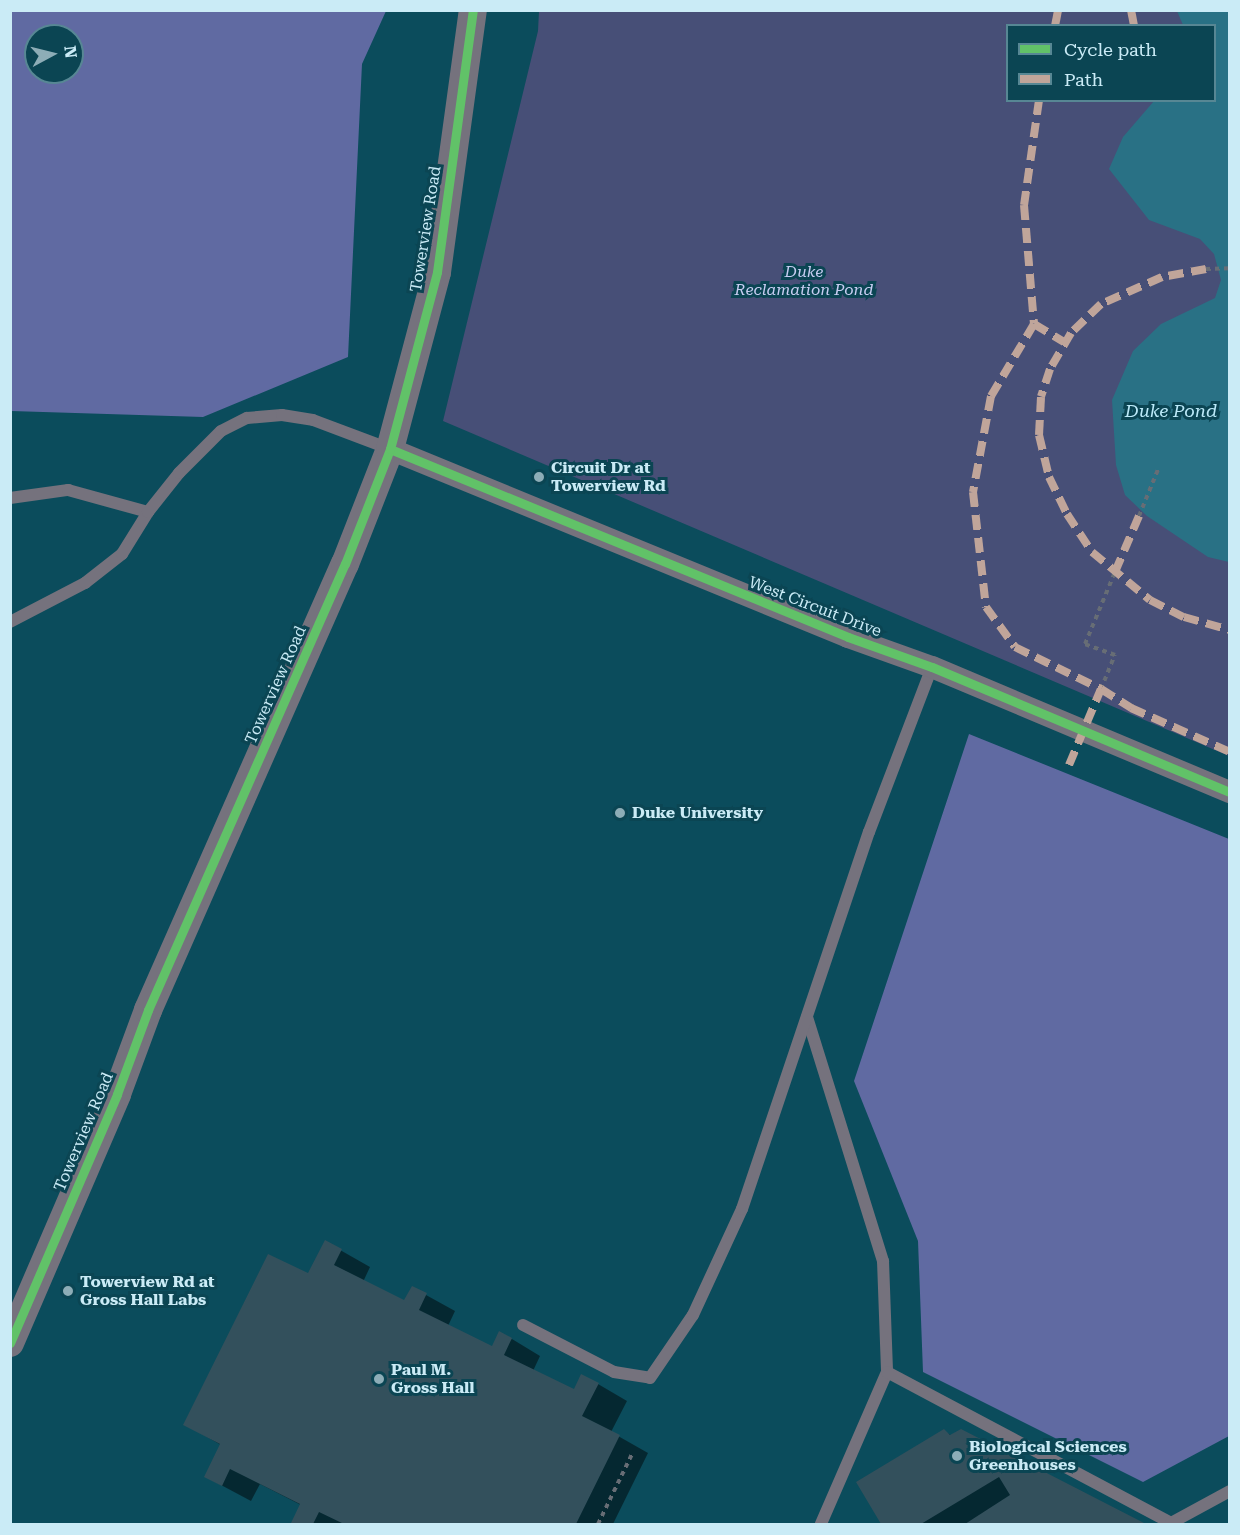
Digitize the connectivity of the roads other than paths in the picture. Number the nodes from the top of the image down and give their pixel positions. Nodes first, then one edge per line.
1 (474, 10) edge
2 (390, 449) junction
3 (10, 498) edge
4 (148, 512) junction
5 (10, 622) edge
6 (932, 667) junction
7 (1230, 792) edge
8 (807, 1017) junction
9 (523, 1325) dead end
10 (10, 1342) edge
11 (887, 1372) junction
12 (1230, 1491) edge
13 (822, 1524) edge

1 - 2 street, Towerview Road
2 - 4 lane
2 - 6 street, West Circuit Drive
2 - 10 street, Towerview Road
3 - 4 lane
4 - 5 lane
6 - 7 street, West Circuit Drive
6 - 8 lane
8 - 9 lane
8 - 11 lane
11 - 12 lane
11 - 13 lane

